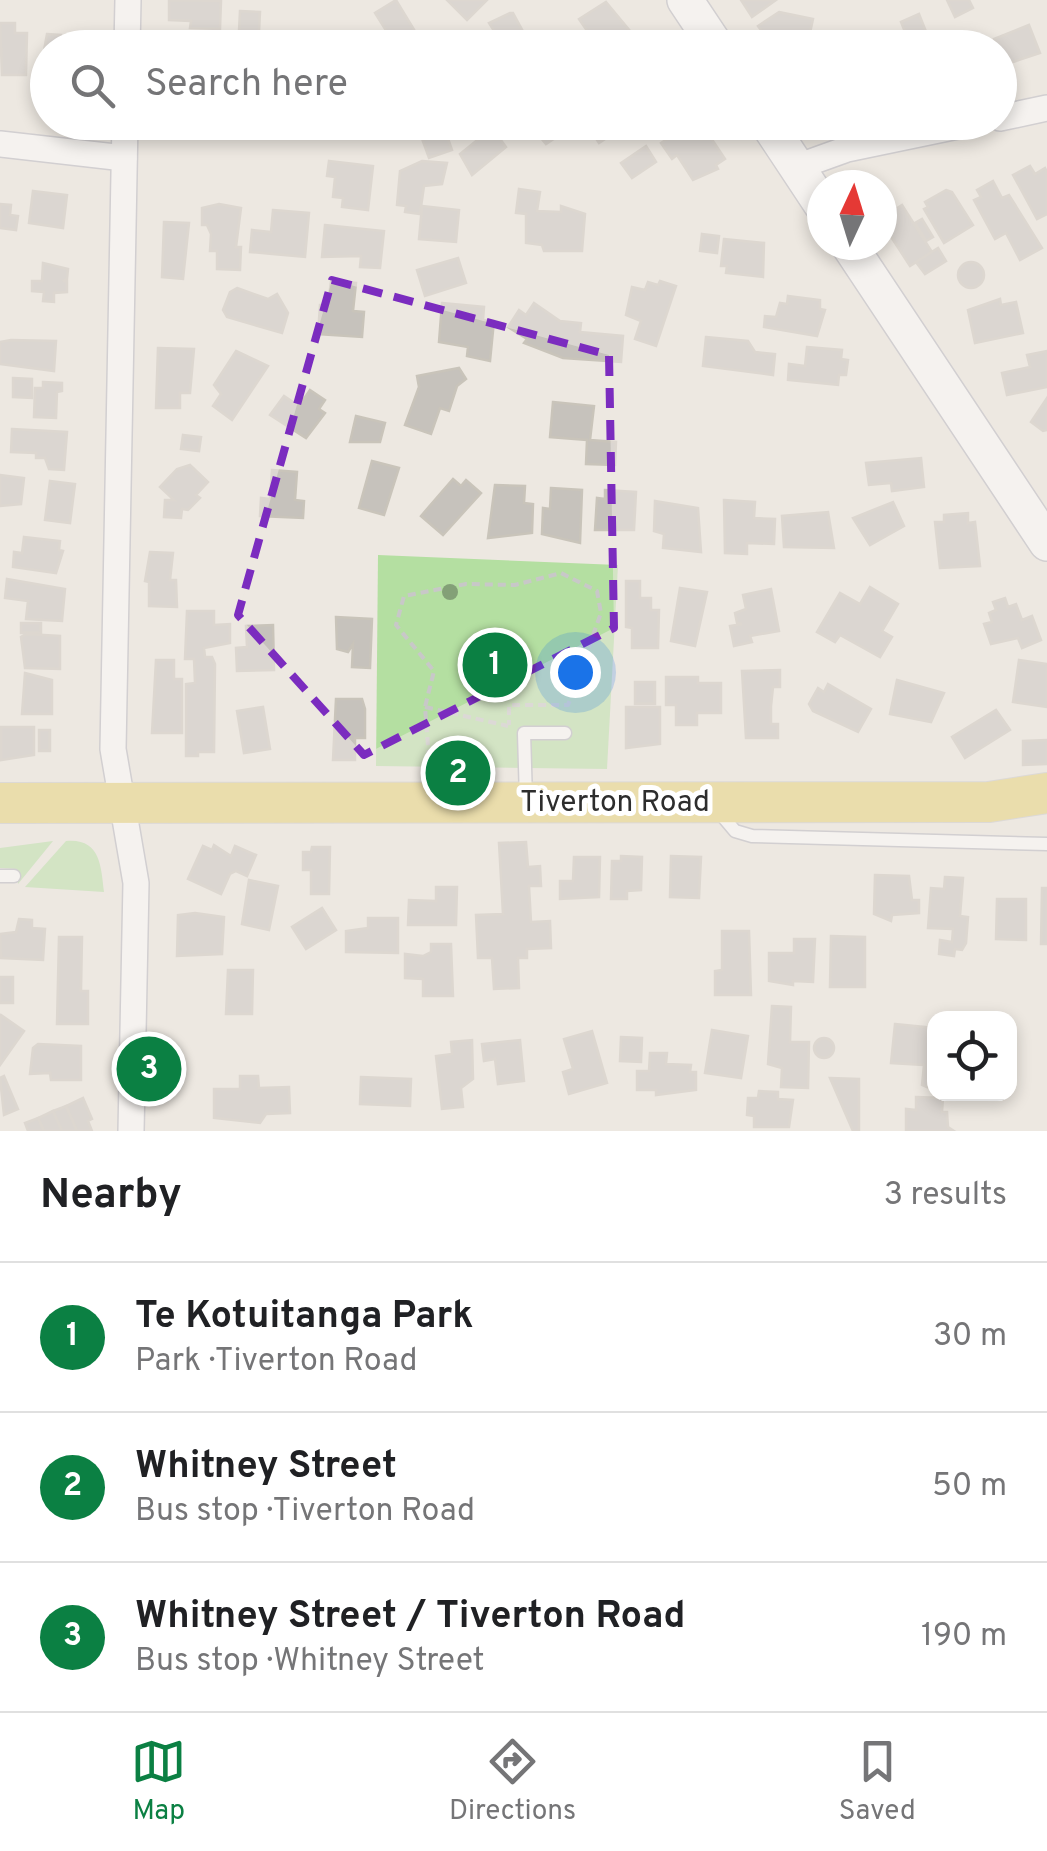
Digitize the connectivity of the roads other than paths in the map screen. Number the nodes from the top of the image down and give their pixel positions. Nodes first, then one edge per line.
1 (128, 0) edge
2 (685, 0) edge
3 (127, 30) edge
4 (705, 30) edge
5 (1047, 108) edge
6 (1017, 114) edge
7 (124, 140) edge
8 (779, 140) edge
9 (890, 140) edge
10 (0, 144) edge
11 (124, 158) junction
12 (796, 167) junction
13 (807, 183) edge
14 (859, 260) edge
15 (1047, 543) edge
16 (566, 733) dead end
17 (1047, 793) edge
18 (119, 800) junction
19 (526, 800) junction
20 (711, 800) junction
21 (989, 802) junction
22 (0, 803) edge
23 (1047, 817) edge
24 (1047, 844) edge
25 (131, 1131) edge

1 - 3 street
2 - 4 main road
5 - 6 street
7 - 11 street
8 - 12 main road
9 - 12 street
10 - 11 street
11 - 18 street
12 - 13 main road
14 - 15 main road
16 - 19 lane
17 - 21 main road, Tiverton Road
18 - 19 main road, Tiverton Road
18 - 22 main road, Tiverton Road
18 - 25 street
19 - 20 main road, Tiverton Road
20 - 21 main road, Tiverton Road
20 - 24 lane
21 - 23 main road, Tiverton Road

